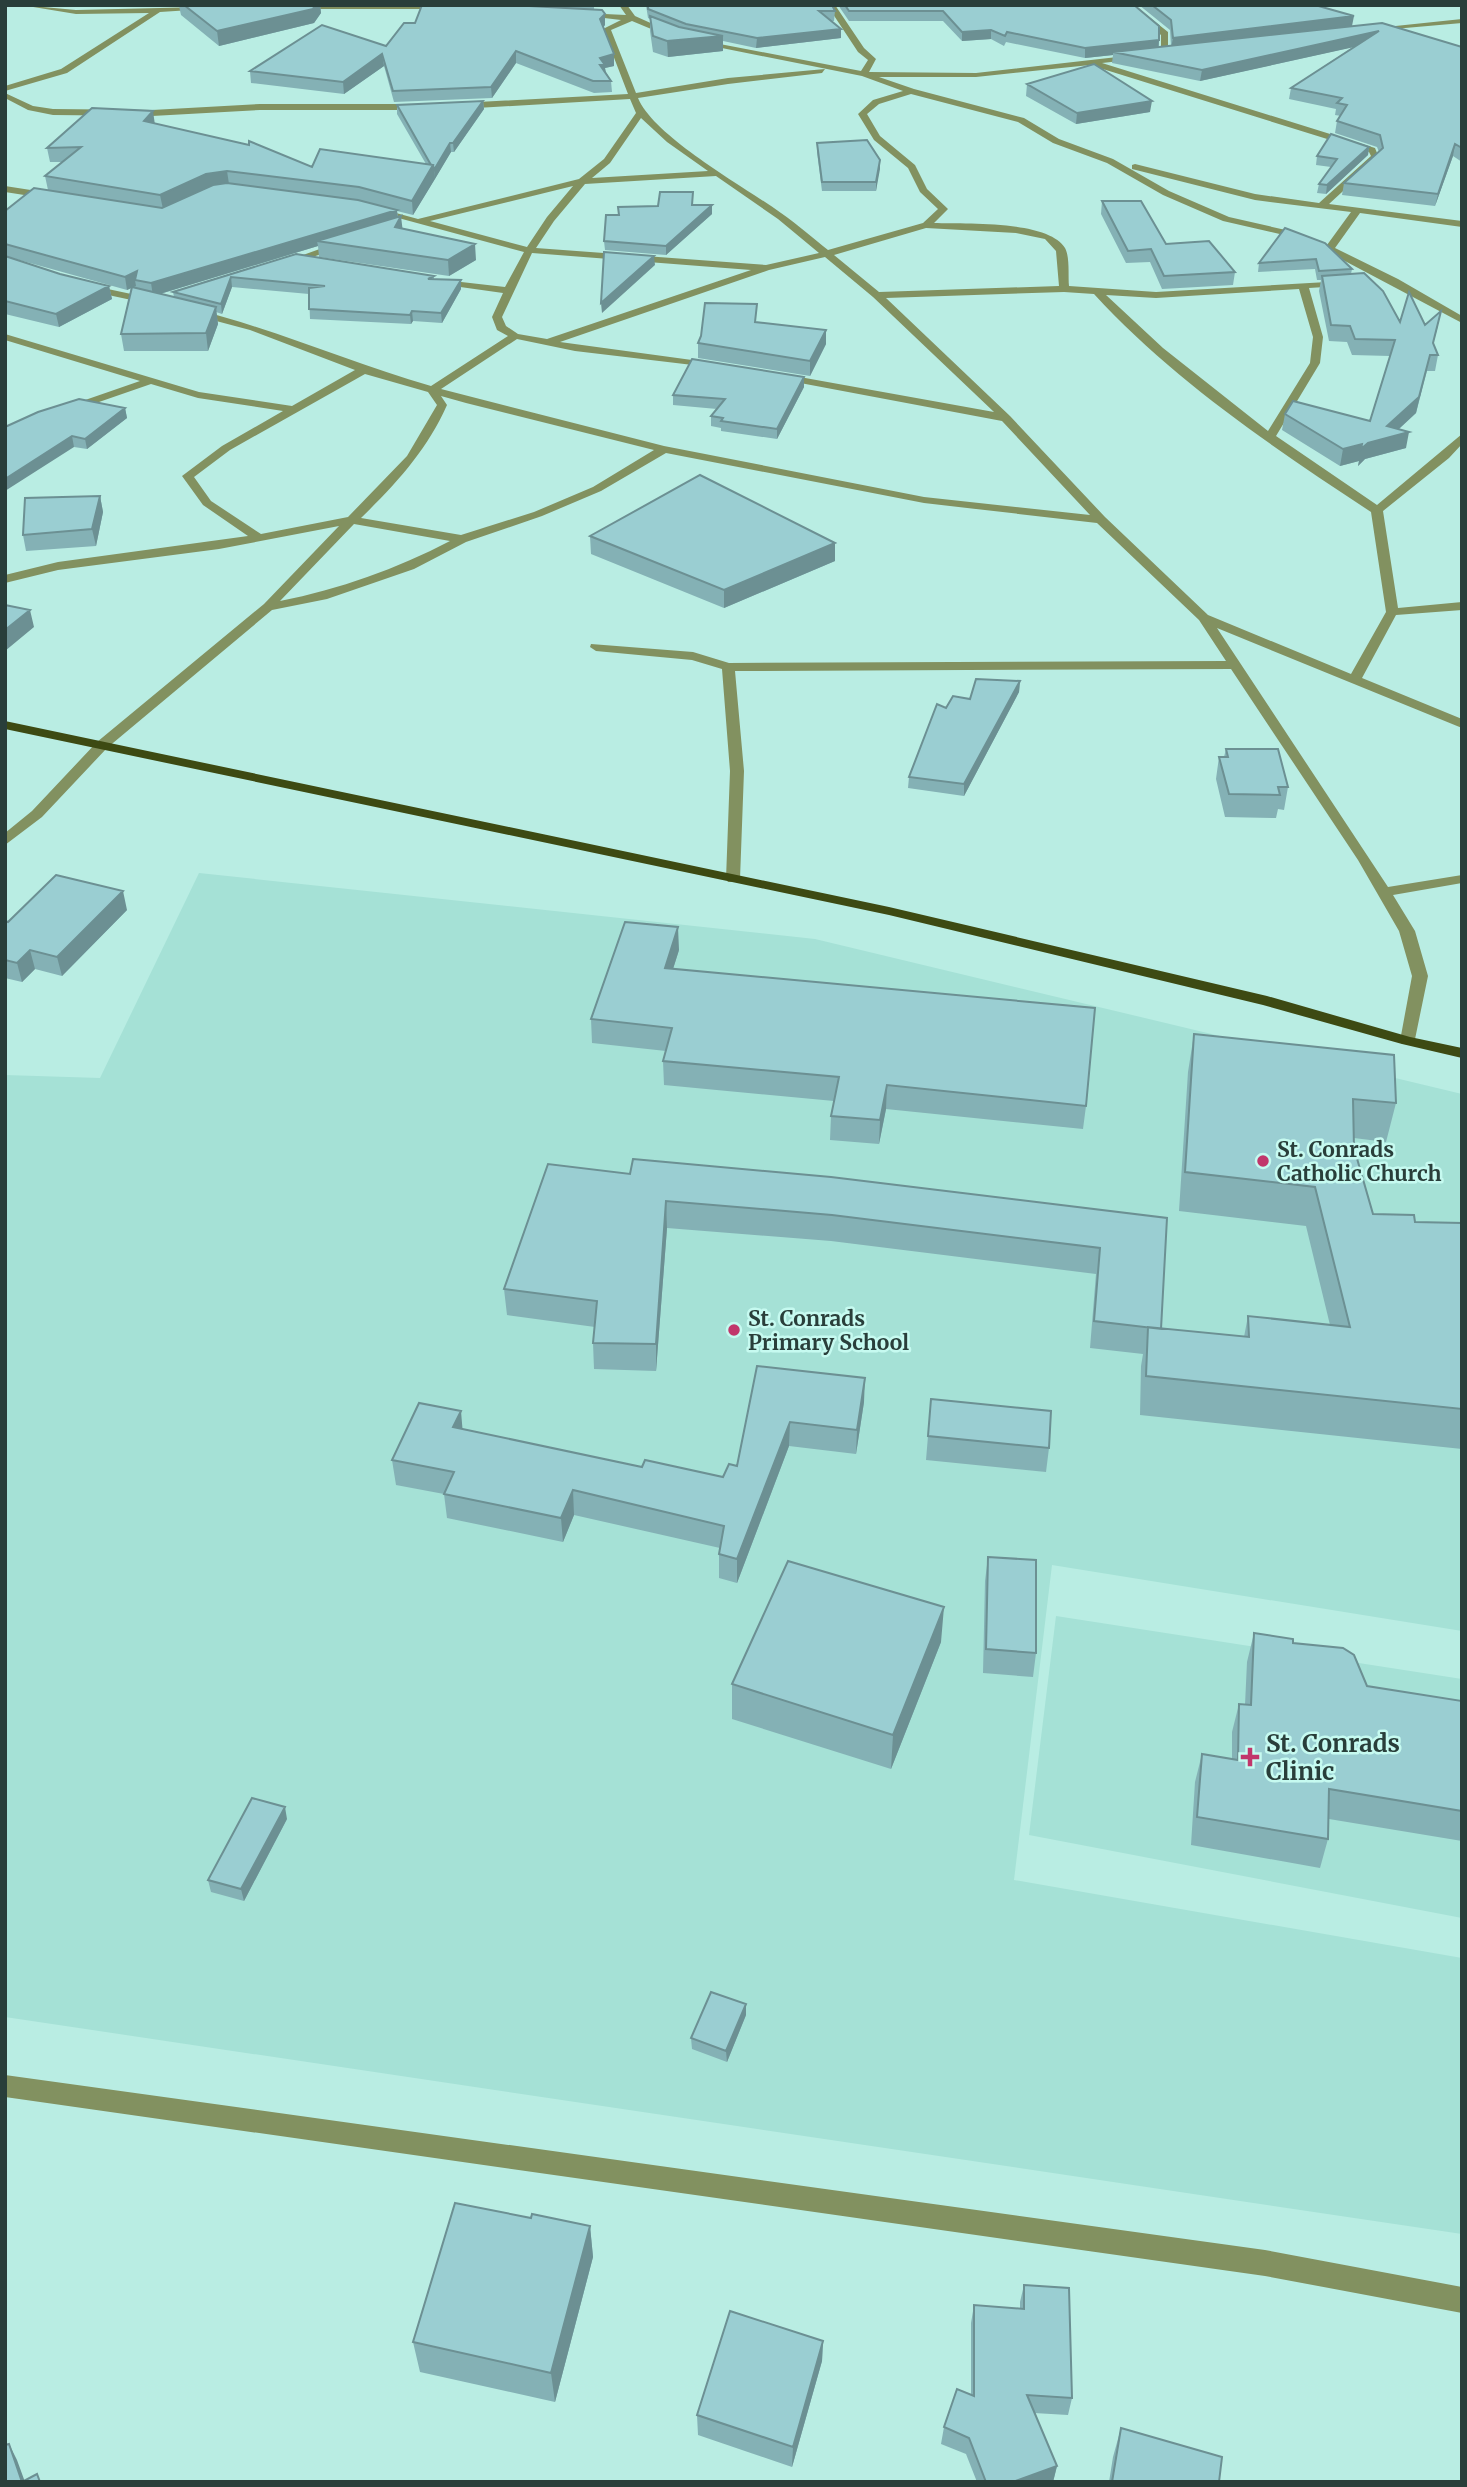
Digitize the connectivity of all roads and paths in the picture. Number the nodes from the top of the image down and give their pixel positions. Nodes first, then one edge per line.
1 (25, 5) edge
2 (623, 5) edge
3 (831, 5) edge
4 (1129, 5) edge
5 (431, 6) edge
6 (285, 7) edge
7 (455, 8) edge
8 (160, 9) junction
9 (207, 9) edge
10 (575, 15) edge
11 (632, 18) junction
12 (1462, 20) edge
13 (1362, 30) edge
14 (683, 38) edge
15 (697, 41) edge
16 (1084, 61) junction
17 (844, 68) junction
18 (864, 74) junction
19 (976, 75) junction
20 (5, 89) edge
21 (911, 91) junction
22 (5, 95) edge
23 (635, 96) junction
24 (447, 106) edge
25 (433, 107) edge
26 (640, 113) junction
27 (1110, 161) junction
28 (716, 173) junction
29 (582, 181) junction
30 (8, 189) edge
31 (61, 198) edge
32 (1323, 204) junction
33 (360, 207) edge
34 (1358, 209) junction
35 (418, 221) junction
36 (1462, 224) edge
37 (926, 225) junction
38 (398, 227) edge
39 (354, 240) edge
40 (1329, 249) junction
41 (529, 250) junction
42 (826, 254) junction
43 (297, 260) junction
44 (324, 264) edge
45 (271, 267) edge
46 (766, 268) junction
47 (429, 279) edge
48 (1394, 281) junction
49 (1355, 282) edge
50 (1368, 282) edge
51 (73, 284) edge
52 (1303, 286) junction
53 (1064, 289) junction
54 (509, 291) junction
55 (1098, 292) junction
56 (877, 295) junction
57 (166, 305) edge
58 (187, 310) edge
59 (1462, 320) edge
60 (5, 337) edge
61 (515, 337) junction
62 (547, 342) junction
63 (732, 368) edge
64 (364, 370) junction
65 (771, 375) edge
66 (150, 382) junction
67 (432, 390) junction
68 (297, 410) junction
69 (61, 412) edge
70 (1006, 418) junction
71 (1462, 437) edge
72 (1269, 438) junction
73 (664, 449) junction
74 (1377, 510) junction
75 (351, 520) junction
76 (1101, 520) junction
77 (258, 537) junction
78 (462, 539) junction
79 (5, 579) edge
80 (1462, 606) edge
81 (268, 607) junction
82 (1392, 612) junction
83 (1204, 618) junction
84 (596, 647) dead end
85 (1236, 665) junction
86 (728, 667) junction
87 (1354, 678) junction
88 (1462, 724) edge
89 (5, 725) edge
90 (102, 745) junction
91 (5, 841) edge
92 (733, 878) junction
93 (1462, 879) edge
94 (1384, 892) junction
95 (1408, 1041) junction
96 (1462, 1053) edge
97 (5, 2086) edge
98 (1462, 2300) edge

1 - 8 street
2 - 11 street
3 - 18 street
4 - 16 street
5 - 6 street
5 - 7 street
8 - 9 street
8 - 20 street
10 - 11 street
11 - 14 street
11 - 23 street
12 - 13 street
15 - 17 street
16 - 19 street
16 - 32 street
17 - 18 street
17 - 23 street
18 - 19 street
18 - 21 street
19 - 21 street
21 - 27 street
21 - 37 street
22 - 25 street
23 - 24 street
23 - 26 street
26 - 28 street
26 - 29 street
27 - 32 street
27 - 40 street
28 - 29 street
28 - 42 street
29 - 35 street
29 - 41 street
30 - 31 street
32 - 34 street
33 - 35 street
34 - 36 street
34 - 40 street
35 - 38 street
35 - 41 street
37 - 42 street
37 - 53 street
39 - 43 street
40 - 48 street
41 - 46 street
41 - 54 street
42 - 46 street
42 - 56 street
43 - 44 street
43 - 45 street
46 - 62 street
47 - 54 street
48 - 50 street
48 - 59 street
49 - 52 street
51 - 57 street
52 - 55 street
52 - 72 street
53 - 55 street
53 - 56 street
54 - 61 street
55 - 72 street
56 - 70 street
58 - 64 street
60 - 66 street
61 - 62 street
61 - 67 street
62 - 63 street
64 - 67 street
64 - 68 street
65 - 70 street
66 - 68 street
66 - 69 street
67 - 73 street
67 - 75 street
68 - 77 street
70 - 76 street
71 - 74 street
72 - 74 street
73 - 76 street
73 - 78 street
74 - 82 street
75 - 77 street
75 - 78 street
75 - 81 street
76 - 83 street
77 - 79 street
78 - 81 street
80 - 82 street
81 - 90 street
82 - 87 street
83 - 85 street
83 - 87 street
84 - 86 street
85 - 86 street
85 - 94 street
86 - 92 street
87 - 88 street
89 - 90 main road
90 - 91 street
90 - 92 main road
92 - 95 main road
93 - 94 street
94 - 95 street
95 - 96 main road
97 - 98 street

